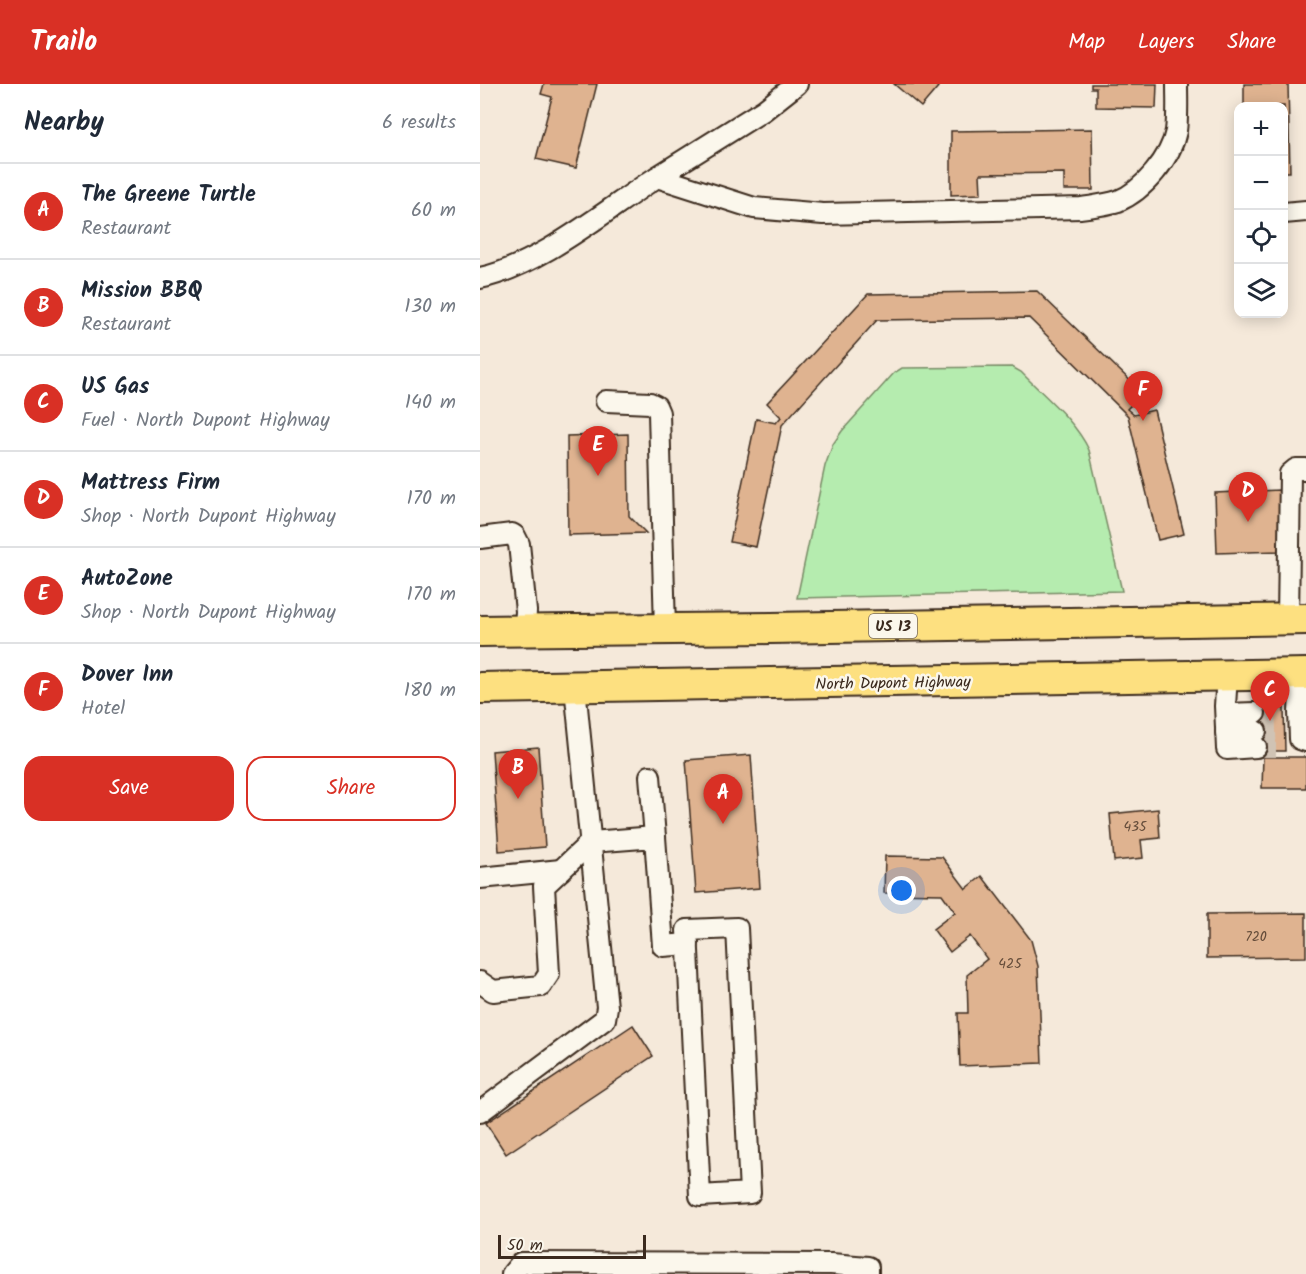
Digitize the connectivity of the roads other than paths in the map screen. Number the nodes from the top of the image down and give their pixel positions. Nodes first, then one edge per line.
1 (797, 84) edge
2 (1177, 84) edge
3 (657, 177) junction
4 (1306, 211) edge
5 (1288, 213) edge
6 (480, 278) edge
7 (606, 400) dead end
8 (1306, 469) edge
9 (480, 538) edge
10 (1297, 619) edge
11 (664, 629) junction
12 (525, 630) junction
13 (480, 631) edge
14 (1227, 675) junction
15 (1304, 675) edge
16 (575, 687) junction
17 (480, 688) edge
18 (1226, 723) junction
19 (1294, 730) edge
20 (650, 776) dead end
21 (655, 837) junction
22 (591, 842) junction
23 (561, 870) junction
24 (480, 878) edge
25 (688, 944) junction
26 (480, 982) edge
27 (480, 1112) edge
28 (512, 1274) edge
29 (868, 1274) edge

1 - 3 street
2 - 3 street
3 - 6 street
4 - 5 street
7 - 11 street
8 - 10 street
9 - 12 street
10 - 11 highway, US 13
11 - 12 highway, US 13
12 - 13 highway, US 13
14 - 15 highway, North Dupont Highway
14 - 16 highway, North Dupont Highway
14 - 18 street
15 - 19 street
16 - 17 highway, North Dupont Highway
16 - 22 street
18 - 18 street
20 - 21 street
21 - 22 street
21 - 25 street
22 - 23 street
22 - 27 street
23 - 24 street
23 - 26 street
25 - 25 street
28 - 29 street

